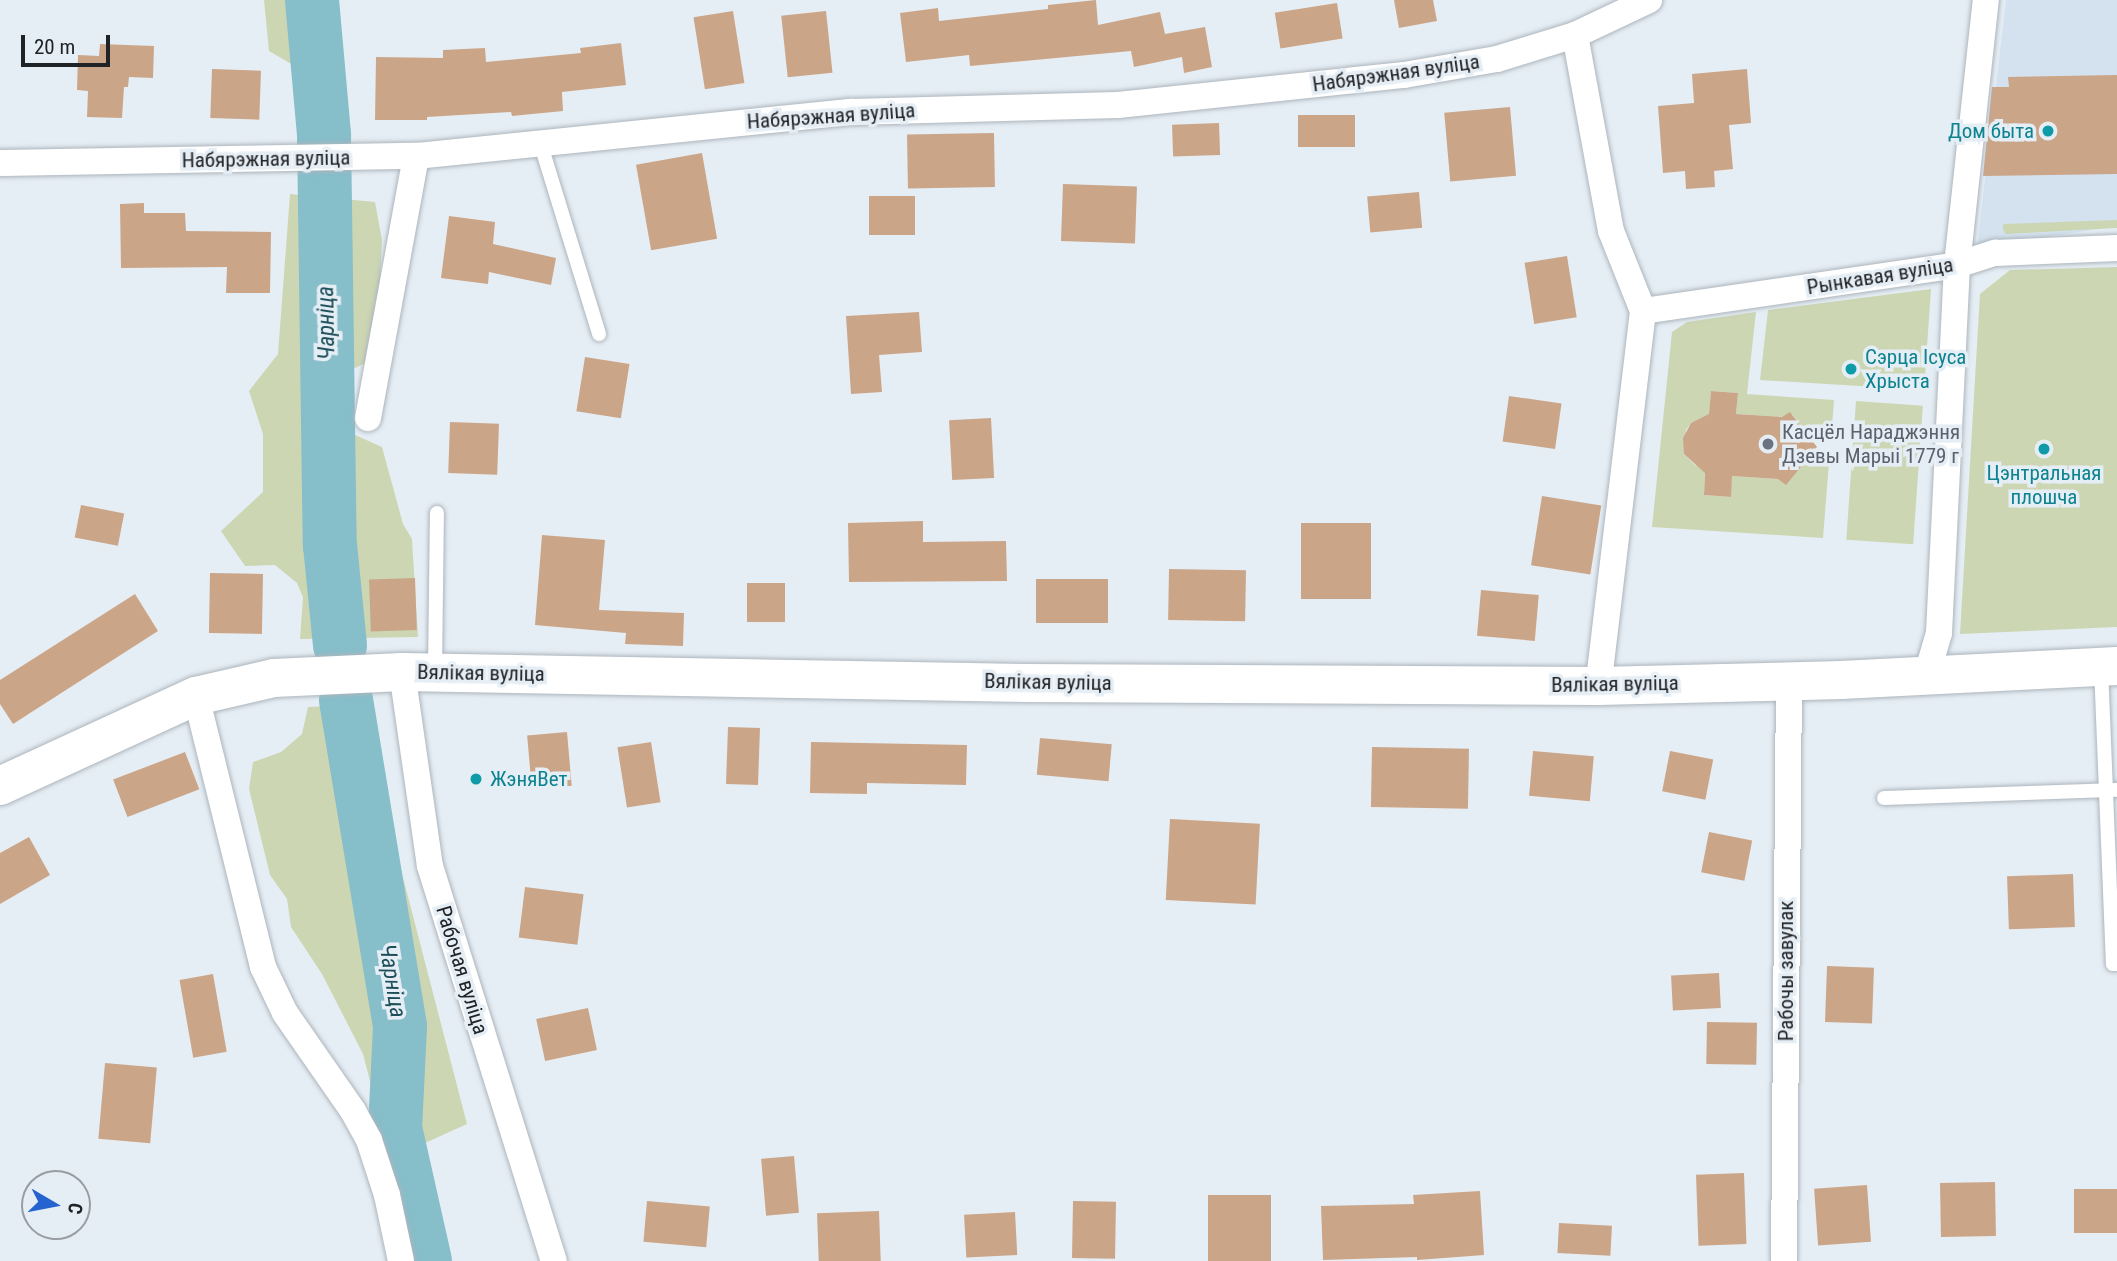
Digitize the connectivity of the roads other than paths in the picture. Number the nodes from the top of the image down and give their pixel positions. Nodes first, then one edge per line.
1 (1649, 0) edge
2 (1986, 0) edge
3 (1575, 35) junction
4 (540, 142) junction
5 (416, 156) junction
6 (0, 163) edge
7 (2117, 248) edge
8 (1957, 265) junction
9 (1643, 311) junction
10 (599, 334) dead end
11 (368, 418) dead end
12 (437, 513) dead end
13 (2109, 666) edge
14 (418, 672) junction
15 (1927, 674) junction
16 (1789, 681) junction
17 (1598, 686) junction
18 (196, 696) junction
19 (0, 786) edge
20 (2111, 791) edge
21 (1884, 798) dead end
22 (2117, 964) edge
23 (401, 1261) edge
24 (554, 1261) edge
25 (1784, 1261) edge

1 - 3 street, Набярэжная вуліца
2 - 8 street
3 - 4 street, Набярэжная вуліца
3 - 9 street
4 - 5 street, Набярэжная вуліца
4 - 10 lane
5 - 6 street, Набярэжная вуліца
5 - 11 street
7 - 8 street, Рынкавая вуліца
8 - 9 street, Рынкавая вуліца
8 - 15 street
9 - 17 street
12 - 14 lane
13 - 15 main road, Вялікая вуліца
13 - 20 lane
14 - 17 main road, Вялікая вуліца
14 - 18 main road, Вялікая вуліца
14 - 24 street, Рабочая вуліца
15 - 16 main road, Вялікая вуліца
16 - 17 main road, Вялікая вуліца
16 - 25 street, Рабочы завулак
18 - 19 main road, Вялікая вуліца
18 - 23 street
20 - 21 lane
20 - 22 lane

